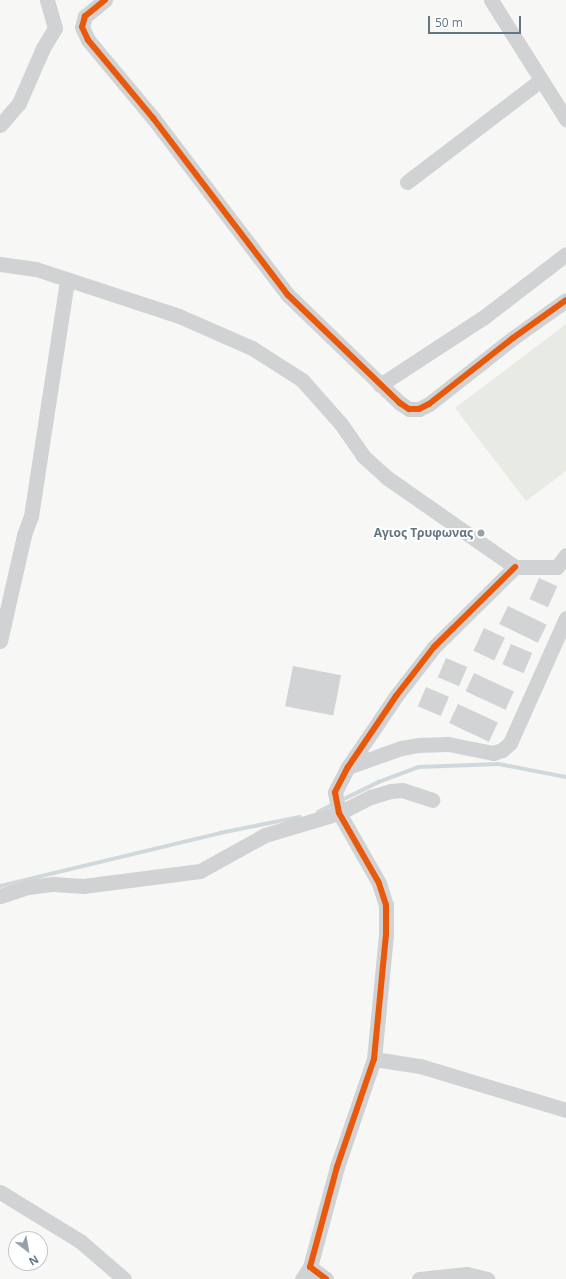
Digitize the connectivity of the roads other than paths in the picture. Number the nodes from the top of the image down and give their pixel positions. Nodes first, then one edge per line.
1 (47, 0) edge
2 (105, 0) edge
3 (491, 0) edge
4 (540, 80) junction
5 (566, 119) edge
6 (0, 124) edge
7 (407, 182) dead end
8 (566, 254) edge
9 (0, 264) edge
10 (67, 280) junction
11 (566, 300) edge
12 (380, 385) junction
13 (566, 555) edge
14 (515, 567) junction
15 (561, 568) edge
16 (566, 618) edge
17 (0, 641) edge
18 (348, 767) junction
19 (432, 800) dead end
20 (337, 804) junction
21 (0, 896) edge
22 (374, 1059) junction
23 (566, 1110) edge
24 (0, 1192) edge
25 (306, 1273) edge
26 (124, 1279) edge
27 (326, 1279) edge
28 (419, 1279) edge
29 (487, 1279) edge

1 - 6 street
2 - 12 street
3 - 4 street
4 - 5 street
4 - 7 street
8 - 12 street
9 - 10 street
10 - 14 street
10 - 17 street
11 - 12 street
13 - 15 street
14 - 15 street
14 - 18 street
16 - 18 street
18 - 20 street
19 - 20 street
20 - 21 street
20 - 22 street
22 - 23 street
22 - 25 street
24 - 26 street
25 - 27 street
28 - 29 street

